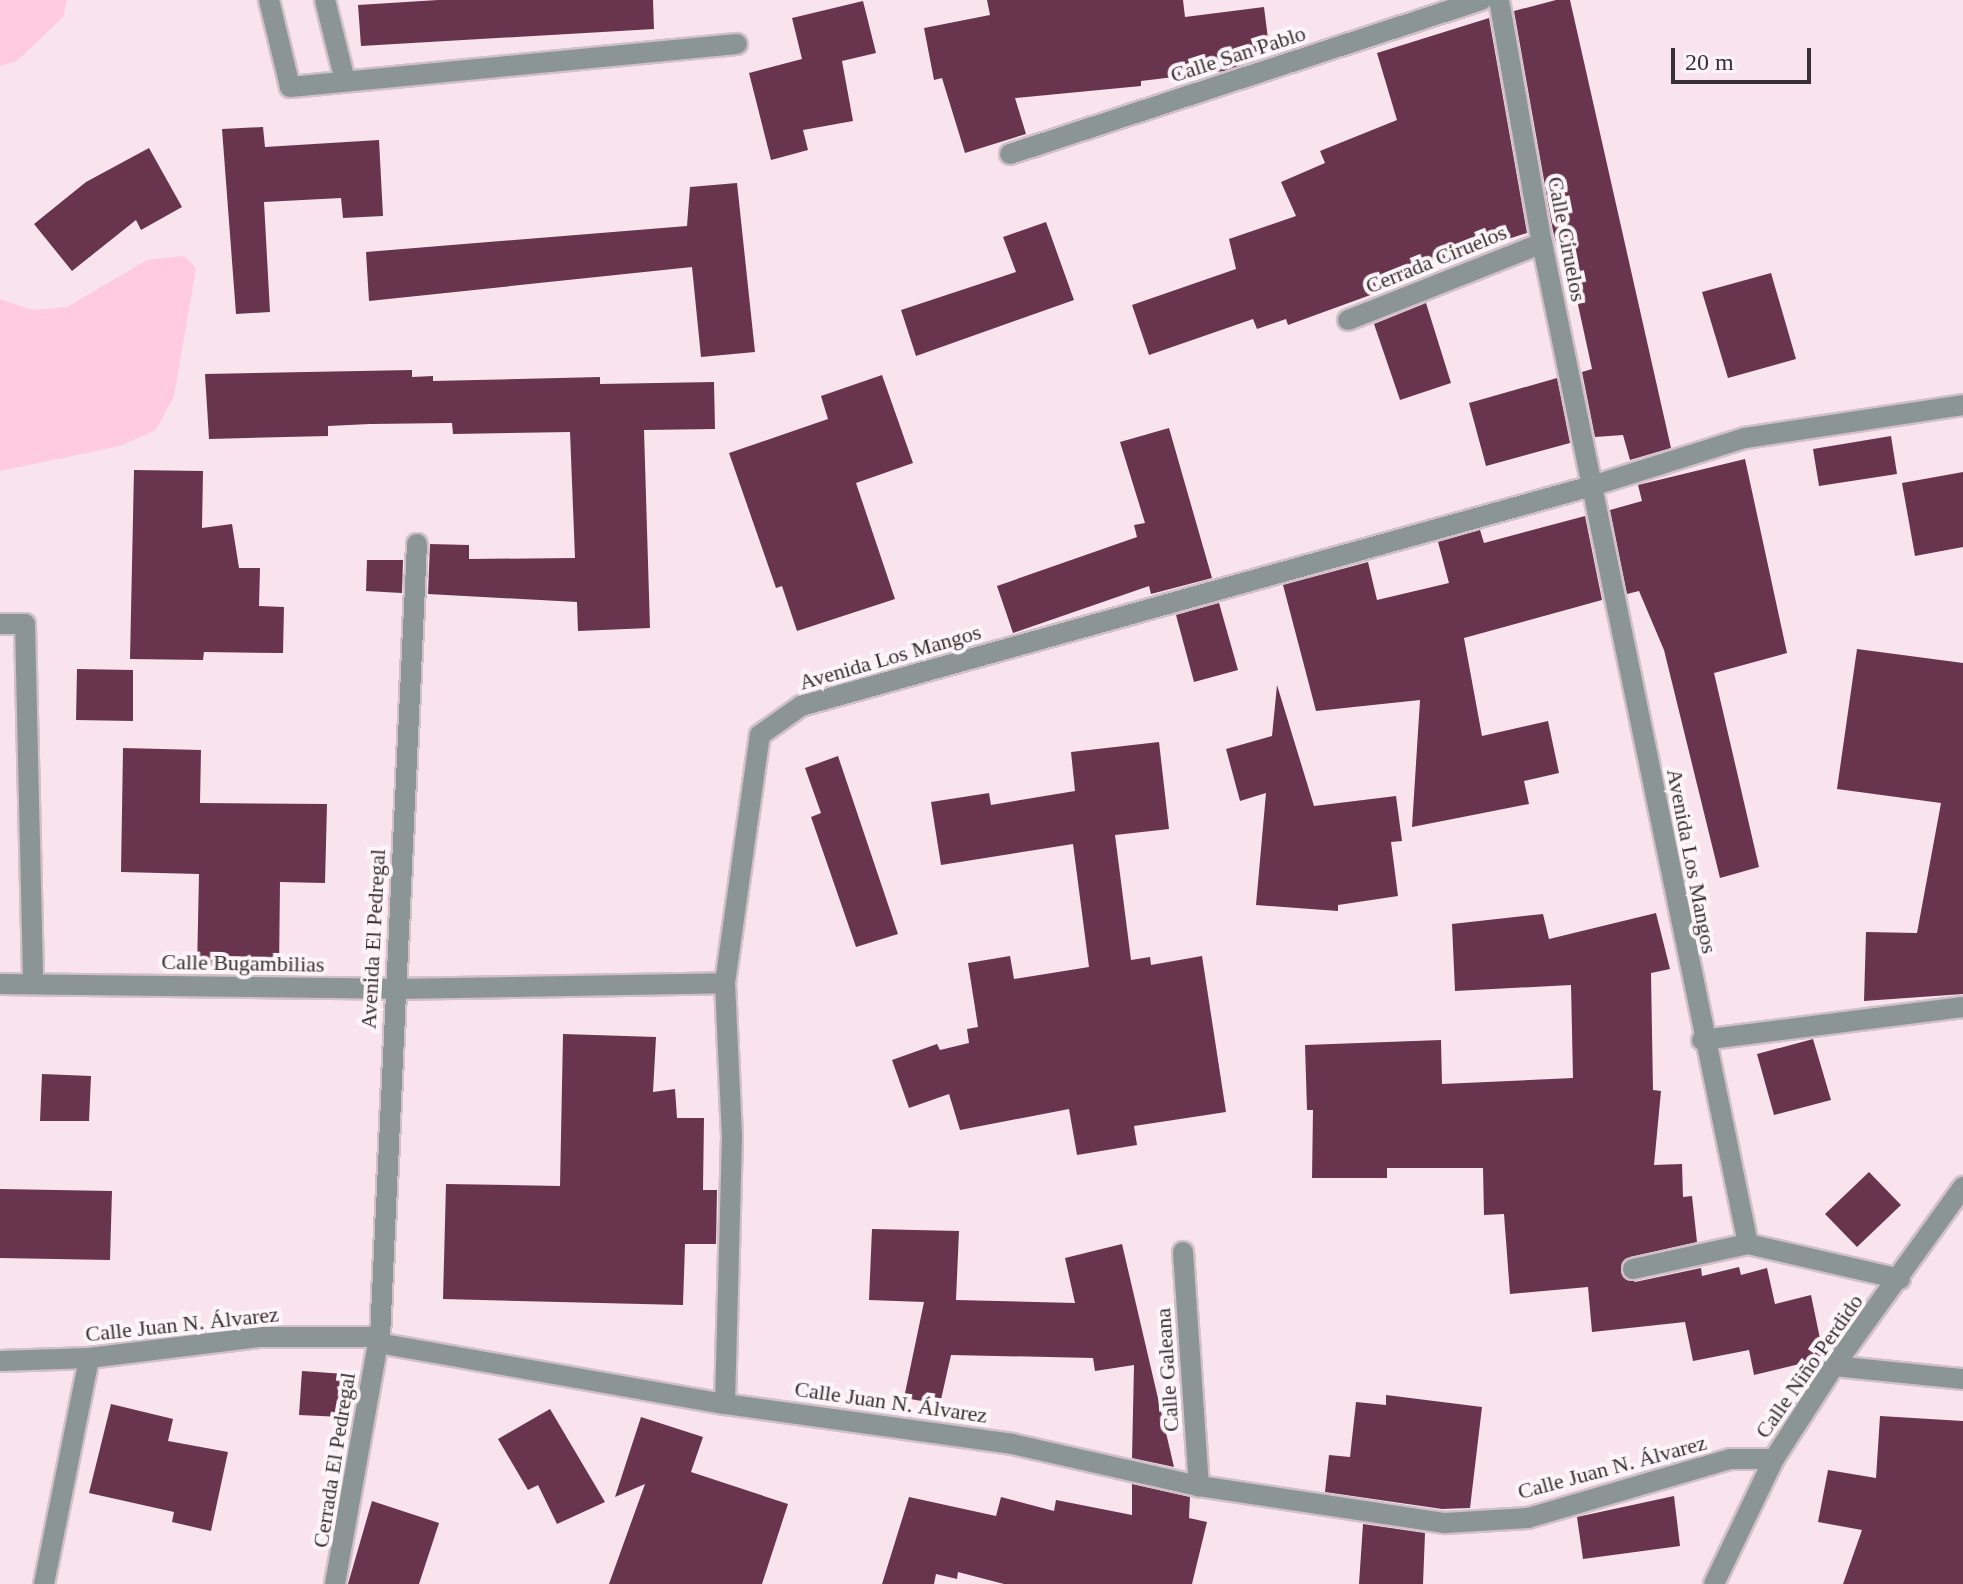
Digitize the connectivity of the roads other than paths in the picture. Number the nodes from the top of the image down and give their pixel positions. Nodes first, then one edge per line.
1 (269, 0) edge
2 (325, 0) edge
3 (1482, 0) edge
4 (1499, 0) edge
5 (737, 44) dead end
6 (345, 81) junction
7 (1010, 154) dead end
8 (1542, 243) junction
9 (1348, 320) dead end
10 (1963, 405) edge
11 (1595, 485) junction
12 (417, 544) dead end
13 (0, 624) edge
14 (33, 983) junction
15 (725, 983) junction
16 (0, 984) edge
17 (394, 989) junction
18 (1963, 1007) edge
19 (1702, 1040) junction
20 (1963, 1187) edge
21 (1748, 1244) junction
22 (1183, 1252) dead end
23 (1633, 1269) dead end
24 (1900, 1279) junction
25 (379, 1340) junction
26 (89, 1358) junction
27 (0, 1361) edge
28 (1834, 1366) junction
29 (1963, 1379) edge
30 (725, 1404) junction
31 (1774, 1459) junction
32 (1199, 1486) junction
33 (44, 1584) edge
34 (335, 1584) edge
35 (1714, 1584) edge

1 - 6 street
2 - 6 street
3 - 7 street, Calle San Pablo
4 - 8 street, Calle Ciruelos
5 - 6 street
8 - 9 street, Cerrada Ciruelos
8 - 11 street, Calle Ciruelos
10 - 11 street, Avenida Los Mangos
11 - 15 street, Avenida Los Mangos
11 - 19 street, Avenida Los Mangos
12 - 17 street, Avenida El Pedregal
13 - 14 street
14 - 16 street, Calle Bugambilias
14 - 17 street, Calle Bugambilias
15 - 17 street, Calle Bugambilias
15 - 30 street, Avenida Los Mangos
17 - 25 street, Avenida El Pedregal
18 - 19 street
19 - 21 street, Avenida Los Mangos
20 - 24 street, Calle Niño Perdido
21 - 23 street
21 - 24 street
22 - 32 street, Calle Galeana
24 - 28 street, Calle Niño Perdido
25 - 26 street, Calle Juan N. Álvarez
25 - 30 street, Calle Juan N. Álvarez
25 - 34 street, Cerrada El Pedregal
26 - 27 street, Calle Juan N. Álvarez
26 - 33 street
28 - 29 street
28 - 31 street, Calle Niño Perdido
30 - 32 street, Calle Juan N. Álvarez
31 - 32 street, Calle Juan N. Álvarez
31 - 35 street, Calle Niño Perdido

